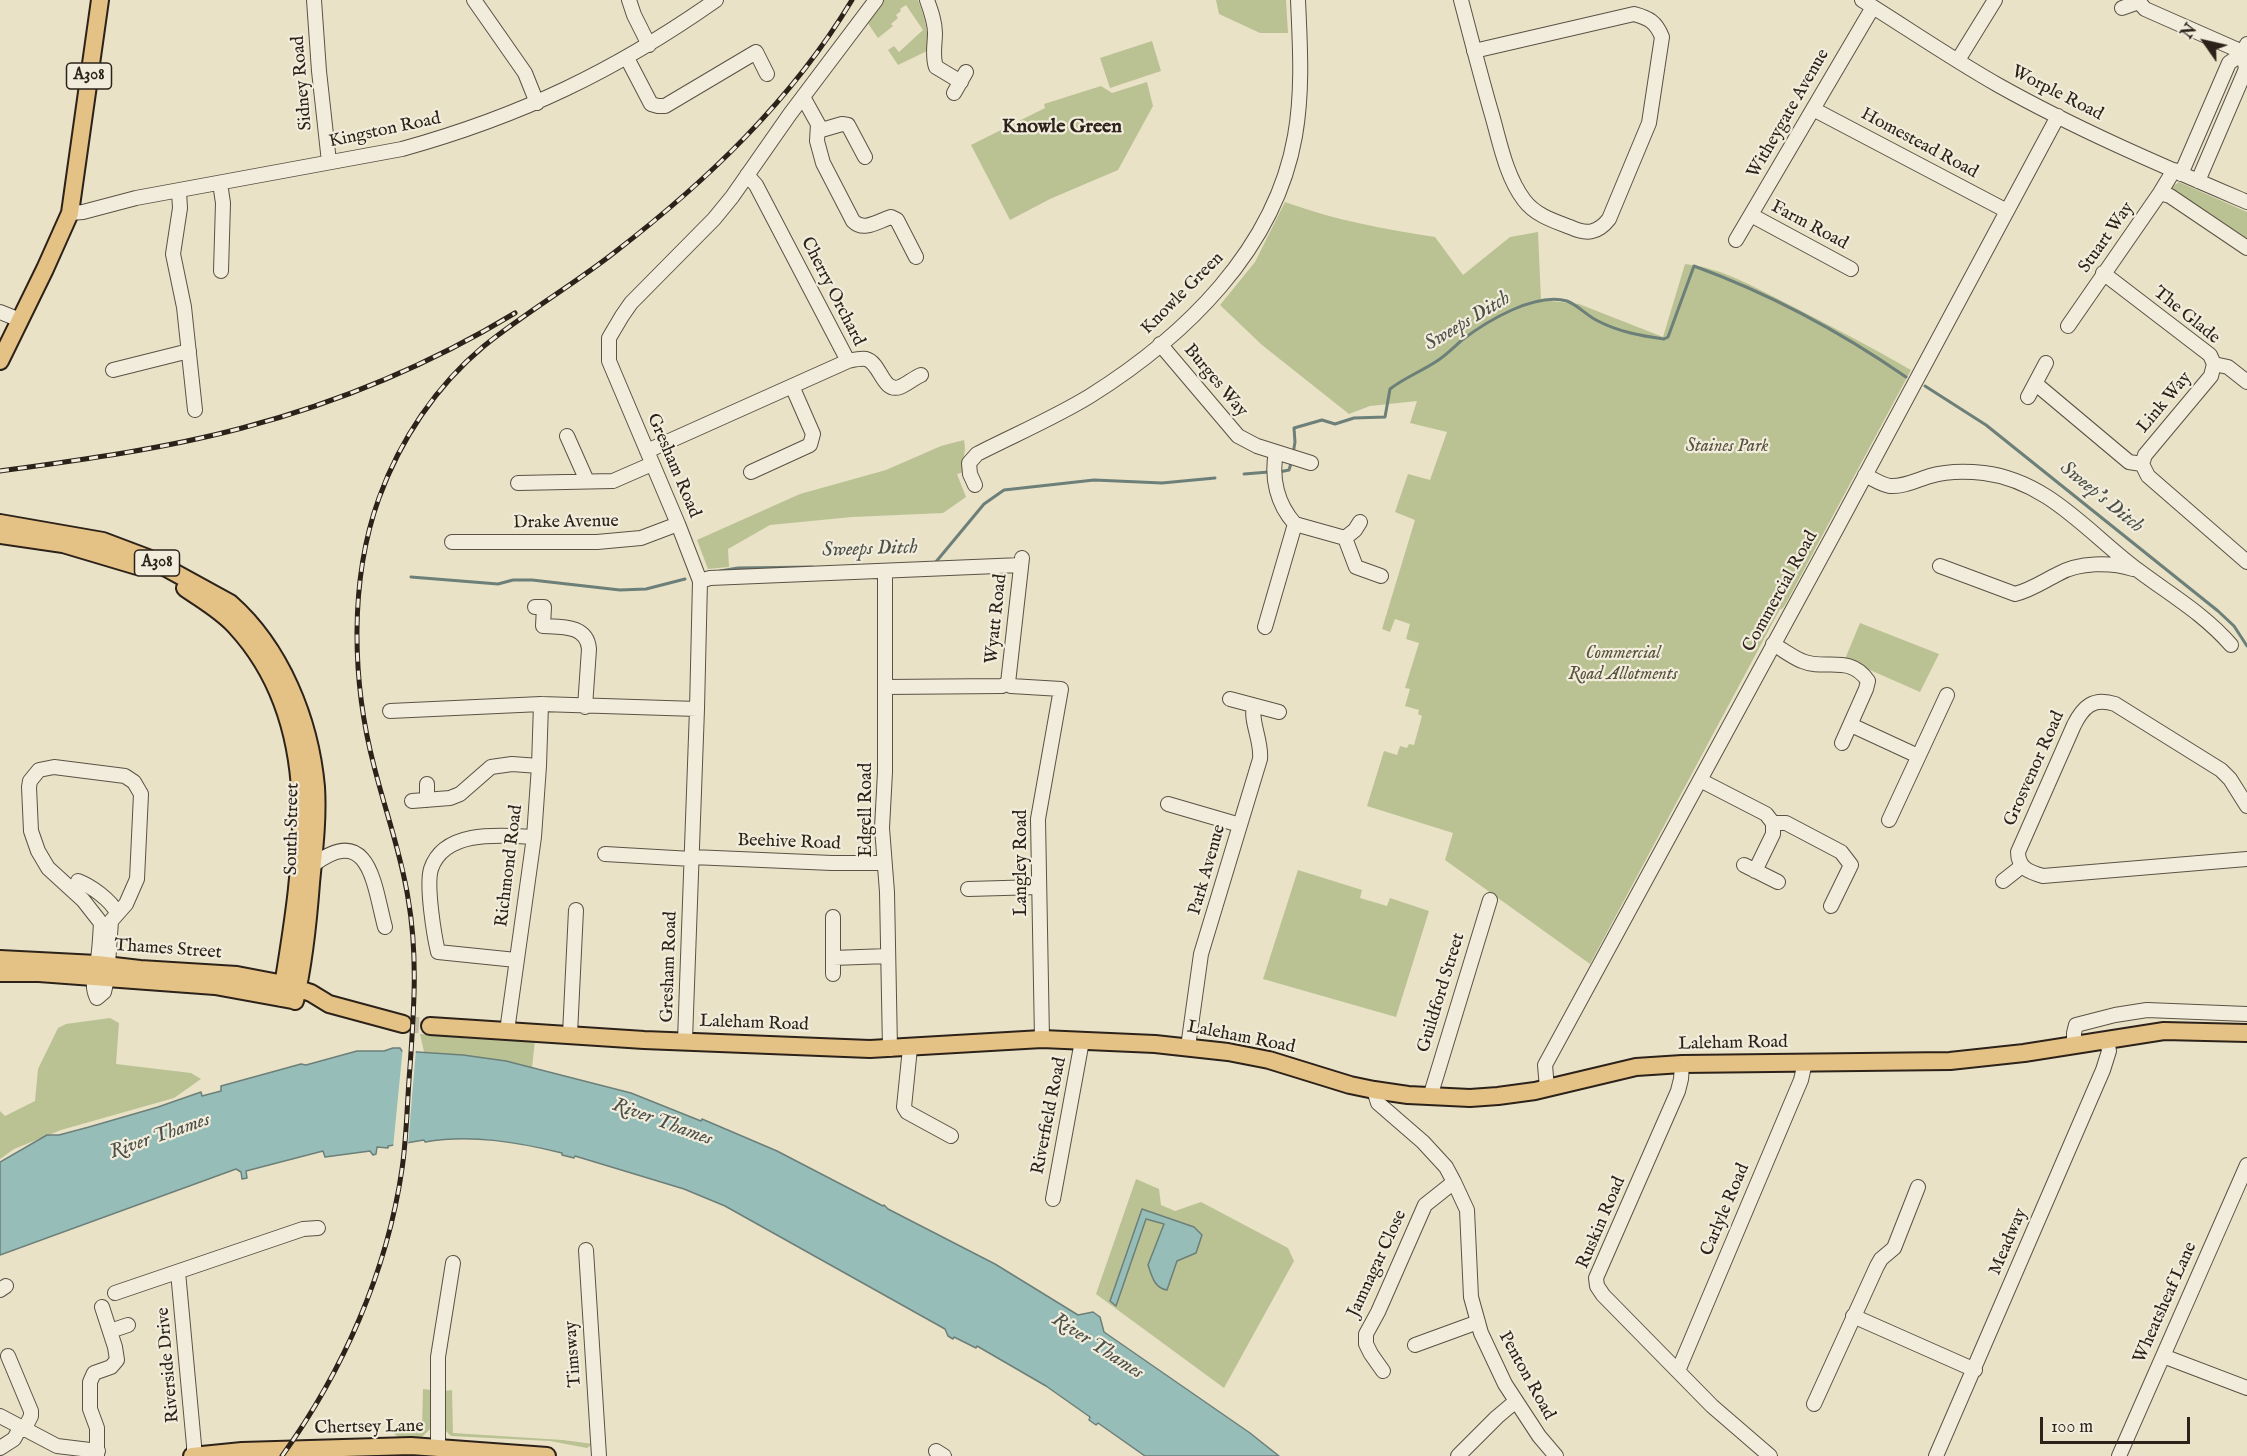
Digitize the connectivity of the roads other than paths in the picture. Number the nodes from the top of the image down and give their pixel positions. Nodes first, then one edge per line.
1 (100, 0) edge
2 (314, 0) edge
3 (474, 0) edge
4 (629, 0) edge
5 (716, 0) edge
6 (876, 0) edge
7 (927, 0) edge
8 (1298, 0) edge
9 (1461, 0) edge
10 (1995, 0) edge
11 (2139, 1) edge
12 (1867, 3) edge
13 (2122, 8) dead end
14 (649, 45) junction
15 (2246, 50) edge
16 (1474, 51) junction
17 (627, 58) junction
18 (1958, 60) junction
19 (767, 74) dead end
20 (960, 82) dead end
21 (803, 97) junction
22 (537, 103) junction
23 (1813, 109) junction
24 (2058, 116) junction
25 (818, 131) junction
26 (865, 157) dead end
27 (328, 162) junction
28 (2177, 172) junction
29 (747, 175) junction
30 (2198, 181) junction
31 (220, 183) junction
32 (180, 192) junction
33 (2160, 193) junction
34 (164, 195) junction
35 (2247, 202) edge
36 (2007, 212) junction
37 (70, 213) junction
38 (1751, 215) junction
39 (177, 229) junction
40 (1736, 240) dead end
41 (2247, 248) edge
42 (916, 257) dead end
43 (1851, 269) dead end
44 (221, 271) dead end
45 (2103, 273) junction
46 (0, 312) edge
47 (21, 320) junction
48 (2068, 326) dead end
49 (1160, 344) junction
50 (189, 351) junction
51 (0, 361) edge
52 (848, 361) junction
53 (2046, 363) dead end
54 (2214, 364) junction
55 (113, 370) dead end
56 (921, 375) dead end
57 (2247, 382) edge
58 (2036, 384) junction
59 (792, 386) junction
60 (2028, 397) dead end
61 (195, 410) dead end
62 (567, 436) dead end
63 (1276, 452) junction
64 (650, 457) junction
65 (1302, 460) dead end
66 (2142, 464) junction
67 (751, 472) dead end
68 (1865, 475) junction
69 (587, 482) junction
70 (518, 483) dead end
71 (975, 485) dead end
72 (0, 522) edge
73 (1360, 522) dead end
74 (678, 524) junction
75 (1295, 524) junction
76 (0, 536) edge
77 (2097, 536) junction
78 (1345, 538) junction
79 (452, 542) dead end
80 (2247, 562) edge
81 (1940, 566) dead end
82 (2093, 566) junction
83 (2138, 570) junction
84 (885, 572) junction
85 (1381, 576) dead end
86 (700, 581) junction
87 (535, 607) dead end
88 (1265, 627) dead end
89 (2223, 642) dead end
90 (1773, 644) junction
91 (1008, 683) junction
92 (885, 687) junction
93 (1061, 688) joint
94 (1947, 696) dead end
95 (1230, 699) dead end
96 (541, 704) junction
97 (1254, 706) junction
98 (585, 707) junction
99 (697, 709) junction
100 (390, 711) dead end
101 (1279, 712) dead end
102 (1851, 725) junction
103 (1842, 743) dead end
104 (1918, 756) junction
105 (540, 766) junction
106 (1700, 780) junction
107 (427, 784) dead end
108 (427, 800) junction
109 (412, 801) dead end
110 (1168, 804) dead end
111 (2247, 806) edge
112 (1889, 820) dead end
113 (1773, 823) junction
114 (1240, 825) junction
115 (316, 831) junction
116 (534, 837) junction
117 (338, 851) junction
118 (604, 854) dead end
119 (692, 858) junction
120 (2247, 859) edge
121 (884, 863) junction
122 (313, 865) junction
123 (2022, 866) junction
124 (2003, 881) dead end
125 (1778, 882) dead end
126 (1039, 887) junction
127 (968, 889) dead end
128 (1490, 900) dead end
129 (1831, 906) dead end
130 (576, 910) dead end
131 (832, 917) dead end
132 (110, 919) junction
133 (385, 927) dead end
134 (306, 944) junction
135 (888, 956) junction
136 (833, 958) junction
137 (0, 959) edge
138 (516, 960) junction
139 (102, 971) junction
140 (0, 972) edge
141 (833, 974) dead end
142 (290, 993) junction
143 (334, 1006) junction
144 (2247, 1014) edge
145 (403, 1024) tunnel mouth
146 (430, 1026) tunnel mouth
147 (507, 1030) junction
148 (2247, 1033) edge
149 (570, 1034) junction
150 (685, 1040) junction
151 (1042, 1040) junction
152 (2107, 1040) junction
153 (1082, 1041) junction
154 (2074, 1045) junction
155 (1188, 1047) junction
156 (910, 1048) junction
157 (890, 1049) junction
158 (1805, 1062) junction
159 (1682, 1064) junction
160 (1547, 1088) junction
161 (1374, 1090) junction
162 (1430, 1097) junction
163 (951, 1136) dead end
164 (2247, 1165) edge
165 (1454, 1182) junction
166 (1917, 1188) dead end
167 (1053, 1199) dead end
168 (318, 1228) dead end
169 (586, 1250) dead end
170 (453, 1263) dead end
171 (178, 1272) junction
172 (115, 1293) dead end
173 (102, 1307) dead end
174 (1853, 1317) junction
175 (1478, 1322) junction
176 (128, 1325) dead end
177 (110, 1331) junction
178 (1415, 1346) dead end
179 (8, 1356) dead end
180 (2163, 1356) junction
181 (1975, 1370) junction
182 (1383, 1371) dead end
183 (1678, 1371) junction
184 (2247, 1388) edge
185 (1516, 1401) junction
186 (1815, 1404) dead end
187 (0, 1416) edge
188 (22, 1429) junction
189 (438, 1447) junction
190 (0, 1448) edge
191 (392, 1452) edge
192 (97, 1453) edge
193 (193, 1456) edge
194 (547, 1456) edge
195 (599, 1456) edge
196 (1458, 1456) edge
197 (1556, 1456) edge
198 (1770, 1456) edge
199 (1936, 1456) edge
200 (2119, 1456) edge

1 - 37 main road, A308
2 - 27 street, Sidney Road
3 - 22 street
4 - 14 street
5 - 14 street, Kingston Road
6 - 21 street, Gresham Road
7 - 20 street
8 - 49 street, Knowle Green
9 - 16 street
10 - 18 street
11 - 13 street
11 - 15 street
12 - 18 street, Worple Road
12 - 23 street, Witheygate Avenue
14 - 17 street, Kingston Road
15 - 28 street, Stuart Way
15 - 30 street
16 - 16 street
17 - 19 street
17 - 22 street, Kingston Road
18 - 24 street, Worple Road
21 - 25 street
21 - 29 street, Gresham Road
22 - 27 street, Kingston Road
23 - 36 street, Homestead Road
23 - 38 street, Witheygate Avenue
24 - 28 street, Worple Road
24 - 36 street, Commercial Road
25 - 26 street
25 - 42 street
27 - 31 street, Kingston Road
28 - 30 street, Worple Road
28 - 33 street, Stuart Way
29 - 52 street, Cherry Orchard
29 - 64 street, Gresham Road
30 - 35 street, Worple Road
31 - 32 street, Kingston Road
31 - 44 street
32 - 34 street, Kingston Road
32 - 39 street
33 - 41 street
33 - 45 street, Stuart Way
34 - 37 street, Kingston Road
34 - 39 street
36 - 68 street, Commercial Road
37 - 47 main road, A308
38 - 40 street, Witheygate Avenue
38 - 43 street, Farm Road
39 - 50 street
45 - 48 street, Stuart Way
45 - 54 street, The Glade
46 - 47 street
47 - 51 main road, A308
49 - 63 street, Burges Way
49 - 71 street, Knowle Green
50 - 55 street
50 - 61 street
52 - 56 street
52 - 59 street, Cherry Orchard
53 - 58 street
54 - 57 street, The Glade
54 - 66 street, Link Way
58 - 60 street
58 - 66 street
59 - 64 street, Cherry Orchard
59 - 67 street
62 - 69 street
63 - 65 street, Burges Way
63 - 75 street
64 - 69 street, Cherry Orchard
64 - 74 street, Gresham Road
66 - 80 street
68 - 77 street
68 - 90 street, Commercial Road
69 - 70 street, Cherry Orchard
72 - 115 main road, South Street / A308
73 - 78 street
74 - 79 street, Drake Avenue
74 - 86 street, Gresham Road
75 - 78 street
75 - 88 street
76 - 142 main road, South Street / A308
77 - 82 street
77 - 83 street
78 - 85 street
81 - 82 street
82 - 83 street
83 - 89 street
84 - 86 street
84 - 91 street, Wyatt Road
84 - 92 street, Edgell Road
86 - 99 street, Gresham Road
87 - 98 street
90 - 102 street
90 - 106 street, Commercial Road
91 - 92 street, Wyatt Road
91 - 93 street, Wyatt Road
92 - 121 street, Edgell Road
93 - 126 street, Langley Road
94 - 104 street
95 - 97 street
96 - 98 street
96 - 100 street
96 - 105 street, Richmond Road
97 - 101 street
97 - 114 street, Park Avenue
98 - 99 street
99 - 119 street, Gresham Road
102 - 103 street
102 - 104 street
104 - 112 street
105 - 108 street
105 - 116 street, Richmond Road
106 - 113 street
106 - 160 street, Commercial Road
107 - 108 street
108 - 109 street
110 - 114 street
111 - 123 street, Grosvenor Road
113 - 125 street
113 - 129 street
114 - 155 street, Park Avenue
115 - 117 street
115 - 122 main road, South Street / A308
116 - 138 street, Richmond Road
116 - 138 street
117 - 122 street
117 - 133 street
118 - 119 street, Beehive Road
119 - 121 street, Beehive Road
119 - 150 street, Gresham Road
120 - 123 street
121 - 135 street, Edgell Road
122 - 134 main road, South Street / A308
123 - 124 street
126 - 127 street
126 - 151 street, Langley Road
128 - 162 street, Guildford Street
130 - 149 street
131 - 136 street
132 - 132 street
132 - 139 street
134 - 142 main road, South Street / A308
134 - 143 main road
135 - 136 street
135 - 157 street, Edgell Road
136 - 141 street
137 - 139 main road, Thames Street
138 - 147 street, Richmond Road
139 - 140 main road, Thames Street
139 - 142 main road, Thames Street
142 - 143 main road, Thames Street
143 - 145 main road, Thames Street
144 - 154 street
146 - 147 main road, Laleham Road
147 - 149 main road, Laleham Road
148 - 152 main road, Laleham Road
149 - 150 main road, Laleham Road
150 - 157 main road, Laleham Road
151 - 153 main road, Laleham Road
151 - 156 main road, Laleham Road
152 - 154 main road, Laleham Road
152 - 181 street, Meadway
153 - 155 main road, Laleham Road
153 - 167 street, Riverfield Road
154 - 158 main road, Laleham Road
155 - 161 main road, Laleham Road
156 - 157 main road, Laleham Road
156 - 163 street
158 - 159 main road, Laleham Road
158 - 183 street, Carlyle Road
159 - 160 main road, Laleham Road
159 - 183 street, Ruskin Road
160 - 162 main road, Laleham Road
161 - 162 main road, Laleham Road
161 - 165 street, Penton Road
164 - 180 street, Wheatsheaf Lane
165 - 175 street, Penton Road
165 - 182 street, Jamnagar Close
166 - 174 street
168 - 171 street, Riverside Drive
169 - 195 street, Timsway
170 - 189 street
171 - 172 street, Riverside Drive
171 - 193 street, Riverside Drive
173 - 177 street
174 - 181 street
174 - 186 street
175 - 178 street
175 - 185 street, Penton Road
176 - 177 street
177 - 192 street
179 - 188 street
180 - 184 street
180 - 200 street, Wheatsheaf Lane
181 - 199 street, Meadway
183 - 198 street, Ruskin Road
185 - 196 street
185 - 197 street, Penton Road
187 - 188 street
188 - 190 street
188 - 192 street
189 - 191 main road, Chertsey Lane
189 - 194 main road, Chertsey Lane
191 - 193 main road, Chertsey Lane

